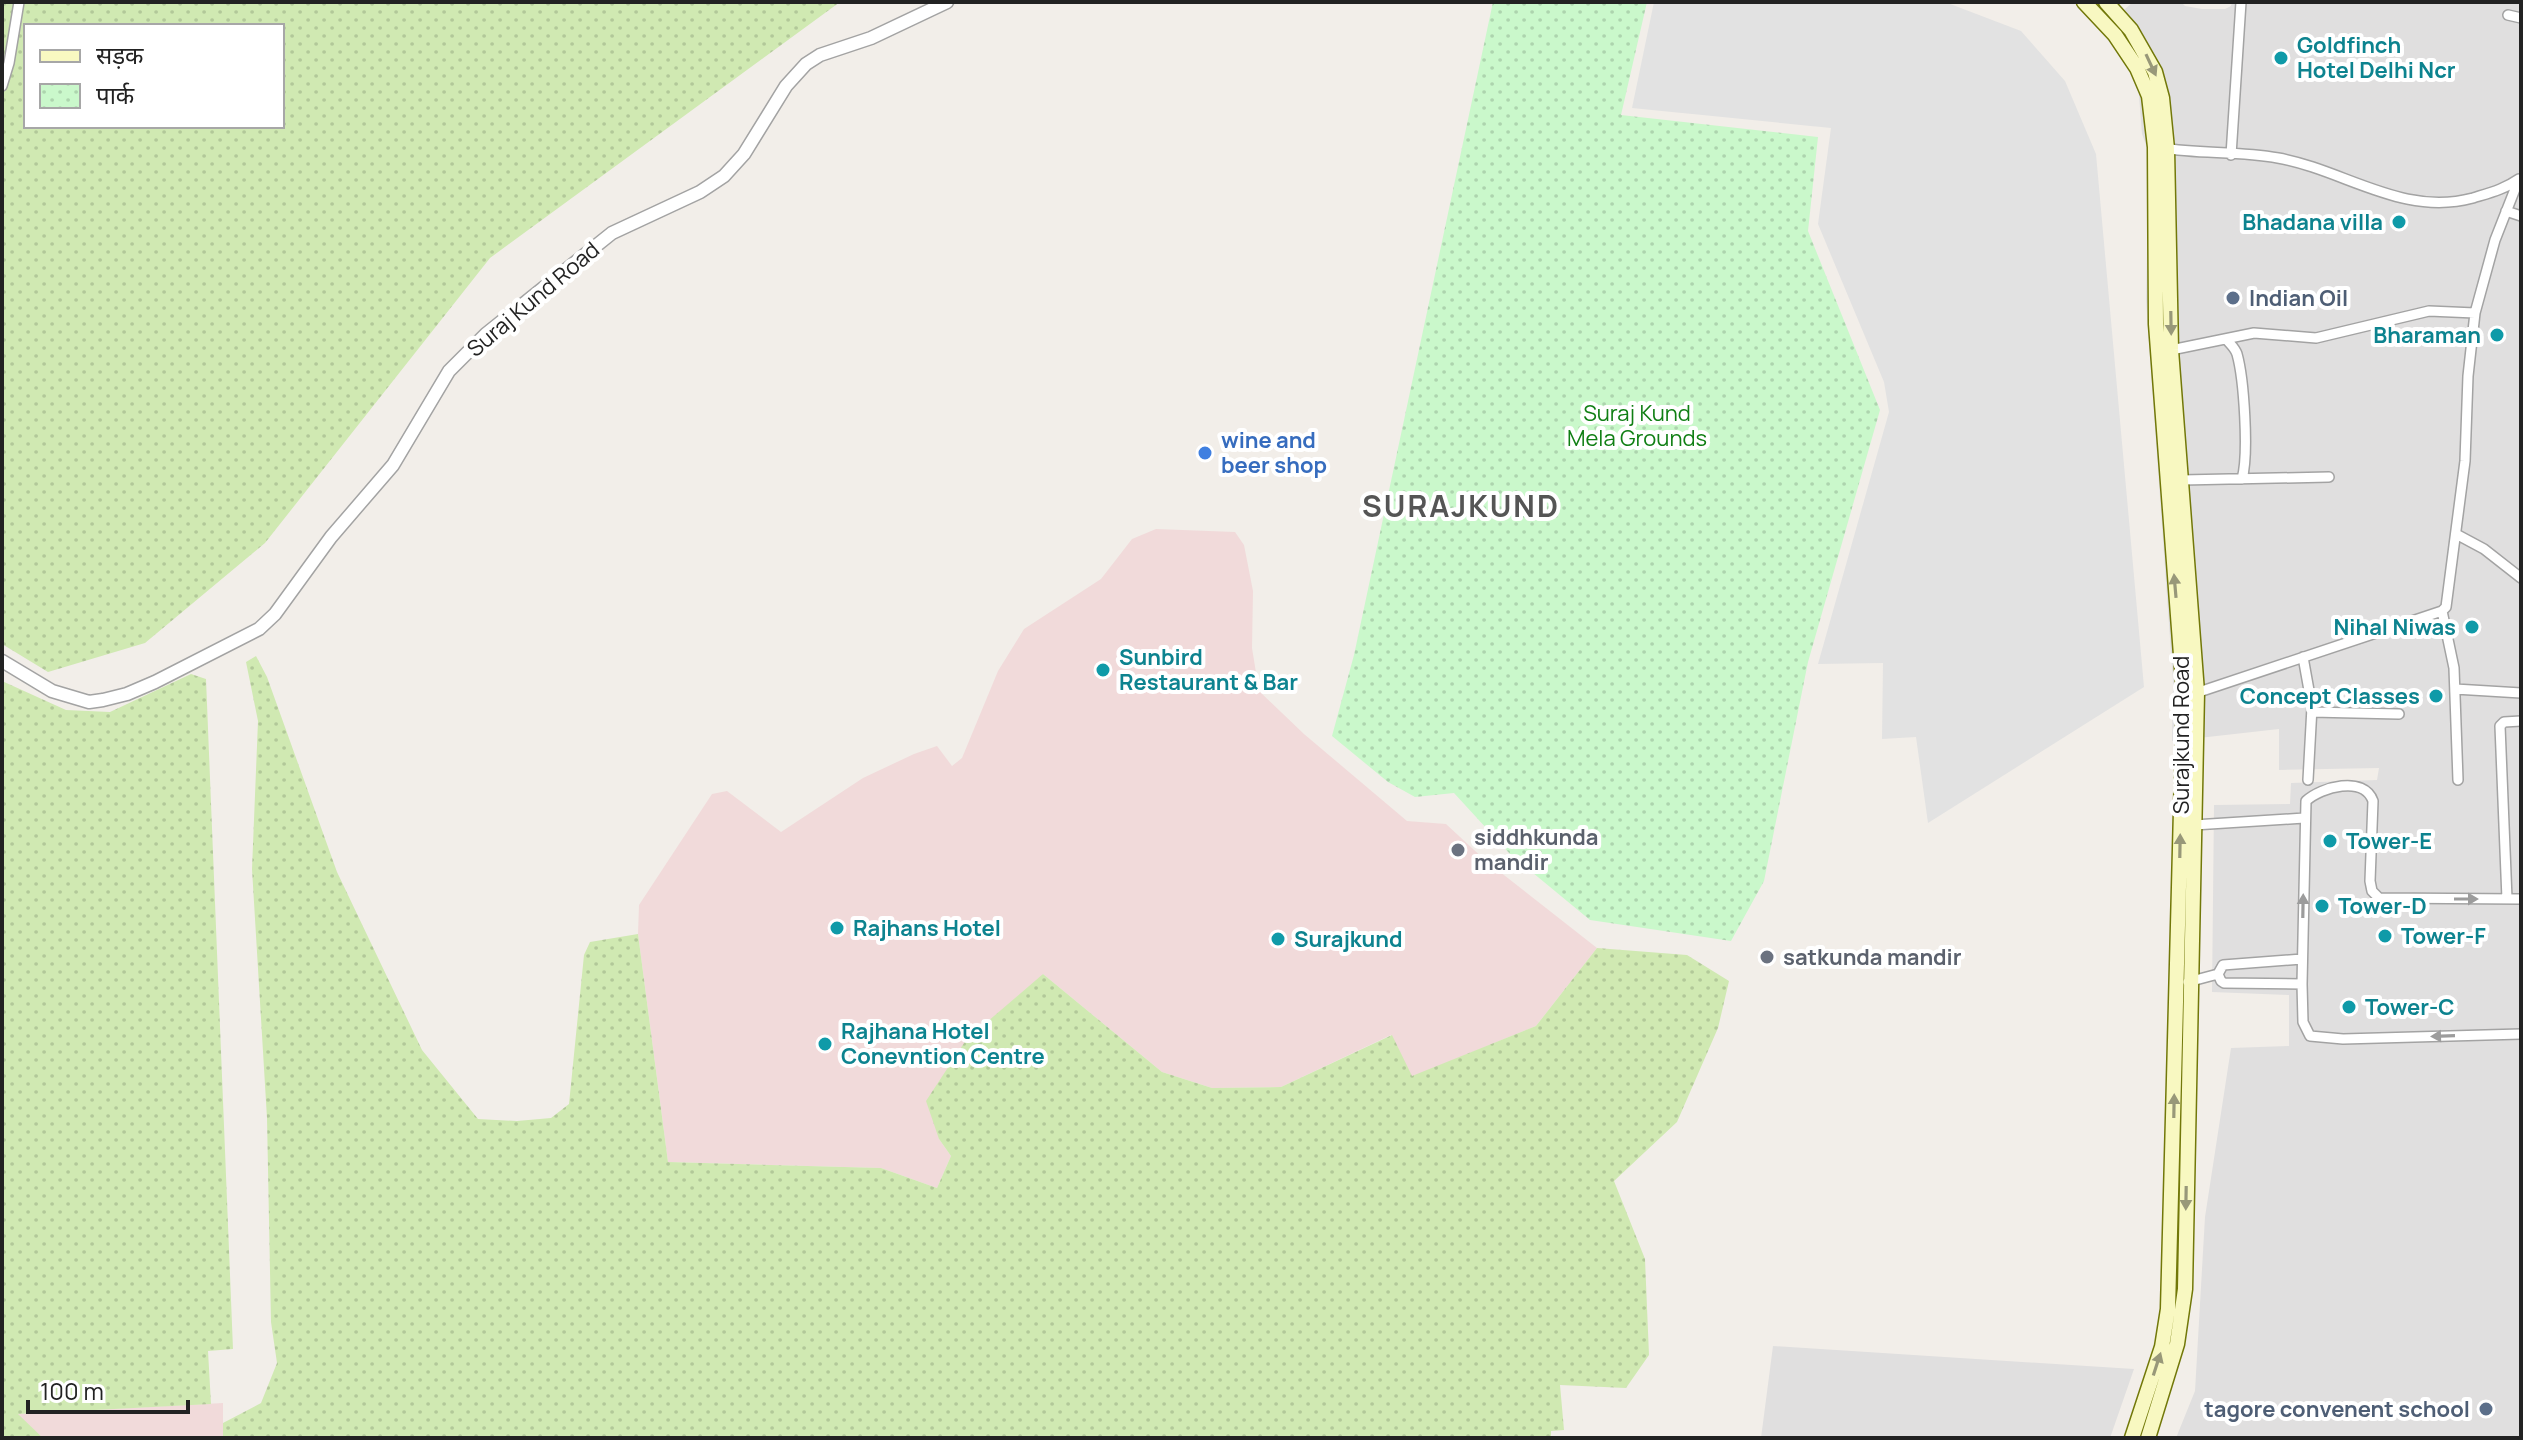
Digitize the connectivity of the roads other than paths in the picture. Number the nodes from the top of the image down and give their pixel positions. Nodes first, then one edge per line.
1 (19, 2) edge
2 (947, 2) edge
3 (2084, 2) edge
4 (2106, 2) edge
5 (2241, 2) edge
6 (2508, 15) dead end
7 (2521, 18) edge
8 (2, 86) edge
9 (2161, 148) junction
10 (2231, 155) junction
11 (2520, 178) edge
12 (2506, 211) junction
13 (2521, 216) edge
14 (2475, 313) junction
15 (2226, 339) junction
16 (2171, 350) junction
17 (2329, 477) dead end
18 (2242, 479) junction
19 (2182, 480) junction
20 (2456, 534) junction
21 (2521, 578) edge
22 (2442, 611) junction
23 (2303, 657) junction
24 (2, 661) edge
25 (2455, 689) junction
26 (2521, 693) edge
27 (2190, 694) junction
28 (2312, 712) junction
29 (2399, 714) dead end
30 (2521, 721) edge
31 (2308, 780) dead end
32 (2458, 780) dead end
33 (2188, 801) junction
34 (2304, 818) junction
35 (2194, 825) junction
36 (2507, 899) junction
37 (2521, 899) edge
38 (2302, 959) junction
39 (2218, 974) junction
40 (2184, 983) junction
41 (2302, 984) junction
42 (2521, 1034) edge
43 (2132, 1438) edge
44 (2148, 1438) edge

1 - 8 street
2 - 24 street, Suraj Kund Road
3 - 9 main road, Surajkund Road
4 -> 9 main road, Surajkund Road
5 - 10 street
6 - 7 street
9 - 10 street
9 -> 16 main road, Surajkund Road
27 -> 9 main road, Surajkund Road
10 - 11 street
11 - 12 street
12 - 13 street
12 - 14 street
14 - 15 street
14 - 20 street
15 - 16 street
15 - 18 street
16 - 19 main road, Surajkund Road
17 - 18 street
18 - 19 street
19 - 27 main road, Surajkund Road
20 - 21 street
20 - 22 street
22 - 23 street
22 - 25 street
23 - 27 street
23 - 28 street
25 - 26 street
25 - 32 street
27 - 33 main road, Surajkund Road
28 - 29 street
28 - 31 street
30 - 36 street
33 - 35 main road, Surajkund Road
40 -> 33 main road, Surajkund Road
34 - 35 street
34 -> 36 street
38 -> 34 street
35 - 40 main road, Surajkund Road
36 - 37 street
38 - 39 street
38 - 41 street
39 - 40 street
39 - 41 street
43 -> 40 main road, Surajkund Road
40 -> 44 main road, Surajkund Road
42 -> 41 street

